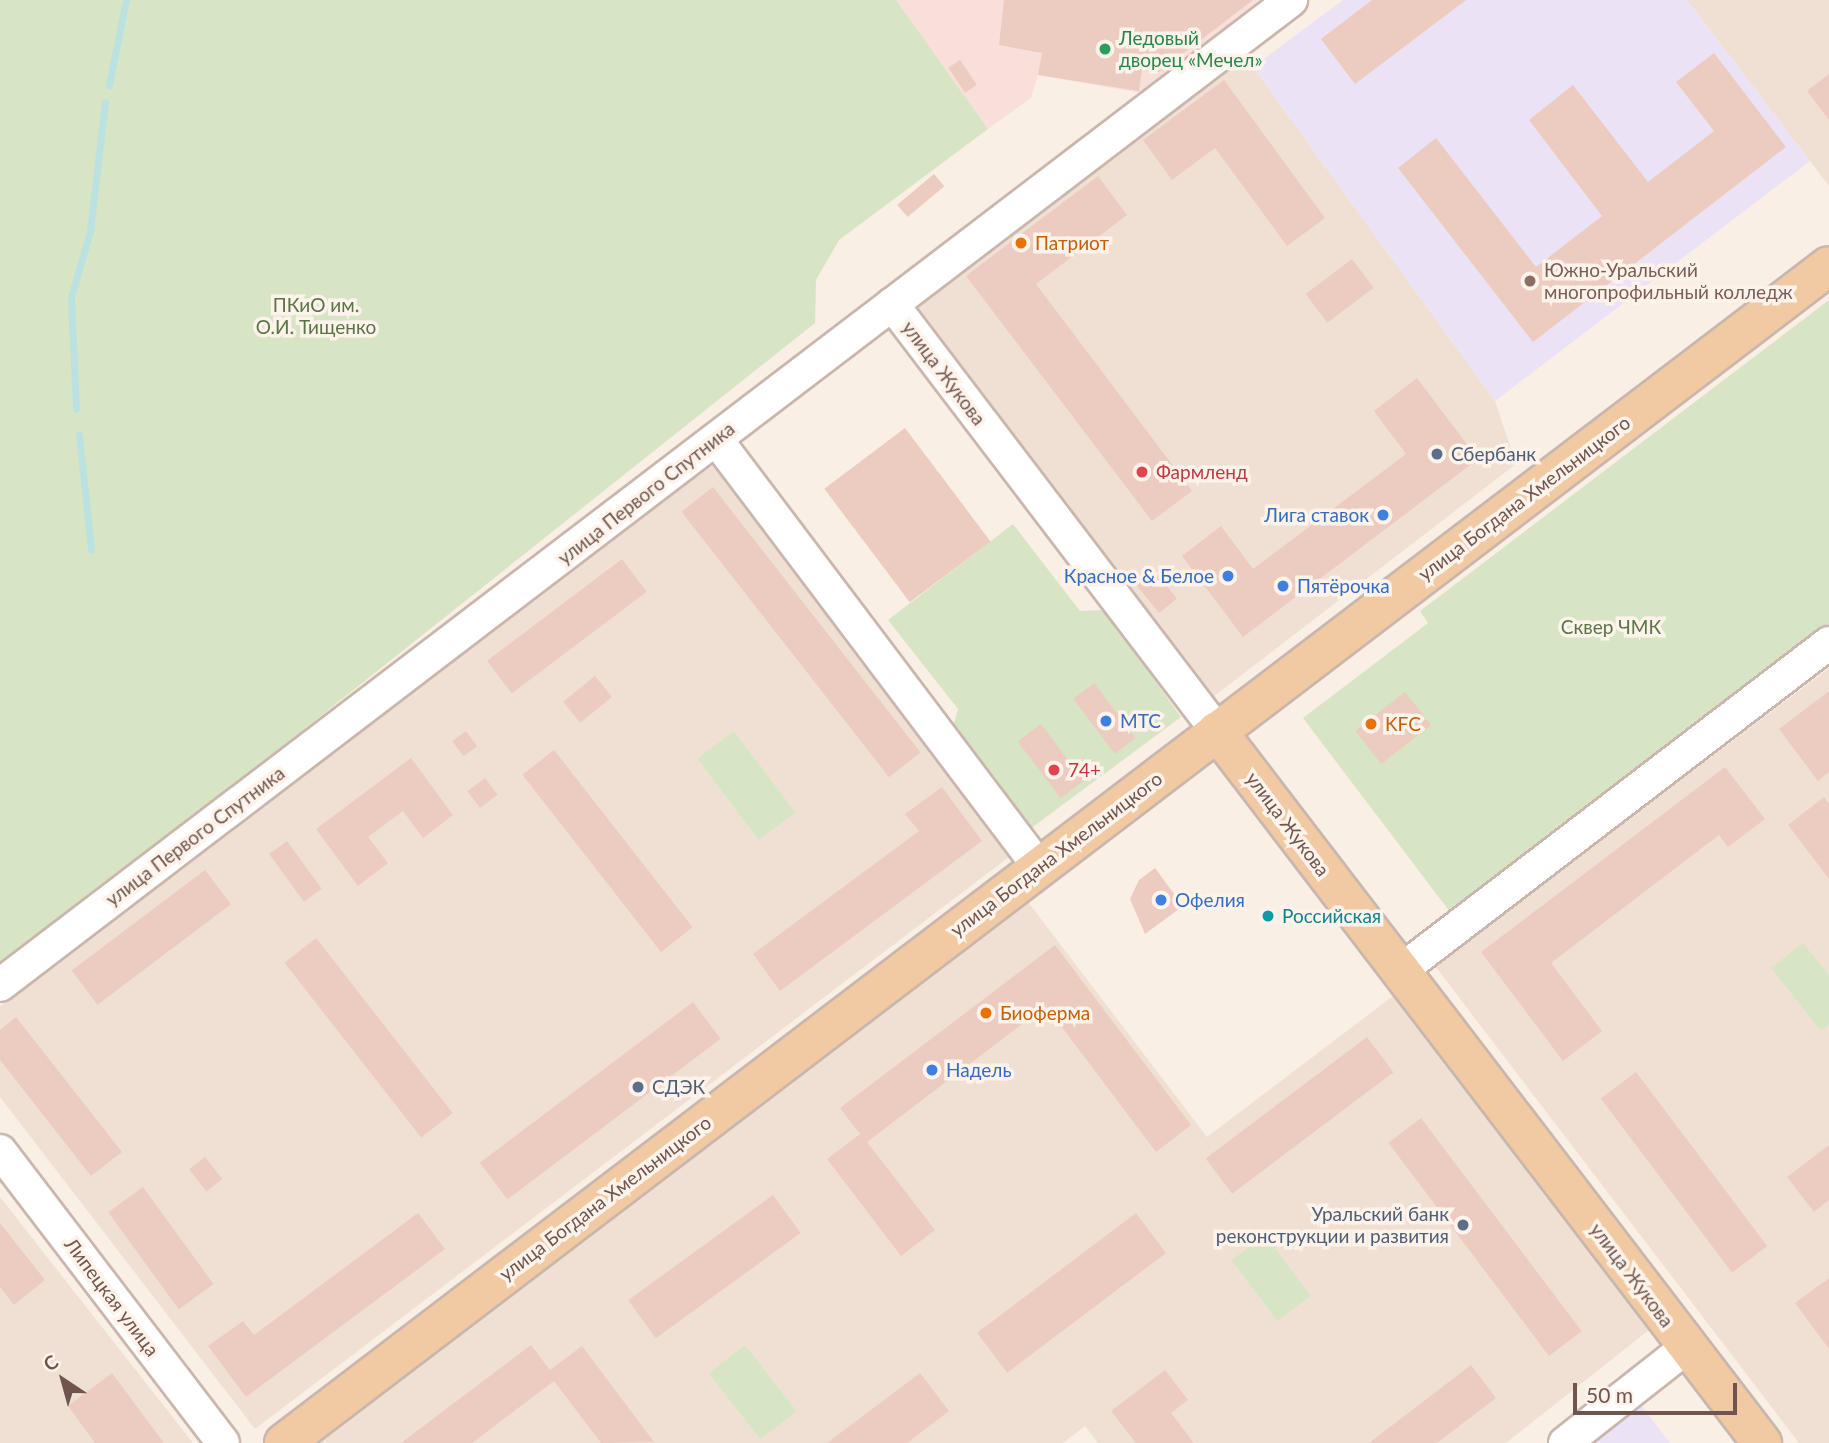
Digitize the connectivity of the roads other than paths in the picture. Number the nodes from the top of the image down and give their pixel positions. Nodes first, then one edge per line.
1 (1291, 0) edge
2 (1829, 267) edge
3 (892, 304) junction
4 (716, 439) junction
5 (1829, 643) edge
6 (1217, 731) junction
7 (1039, 867) junction
8 (1400, 971) junction
9 (0, 985) edge
10 (0, 1151) edge
11 (1688, 1347) junction
12 (223, 1443) edge
13 (284, 1443) edge
14 (1565, 1443) edge
15 (1762, 1443) edge

1 - 3 street, улица Первого Спутника
2 - 6 main road, улица Богдана Хмельницкого
3 - 4 street, улица Первого Спутника
3 - 6 street, улица Жукова
4 - 7 street
4 - 9 street, улица Первого Спутника
5 - 8 street
6 - 7 main road, улица Богдана Хмельницкого
6 - 8 main road, улица Жукова
7 - 13 main road, улица Богдана Хмельницкого
8 - 11 main road, улица Жукова
10 - 12 street, Липецкая улица
11 - 14 street
11 - 15 main road, улица Жукова

